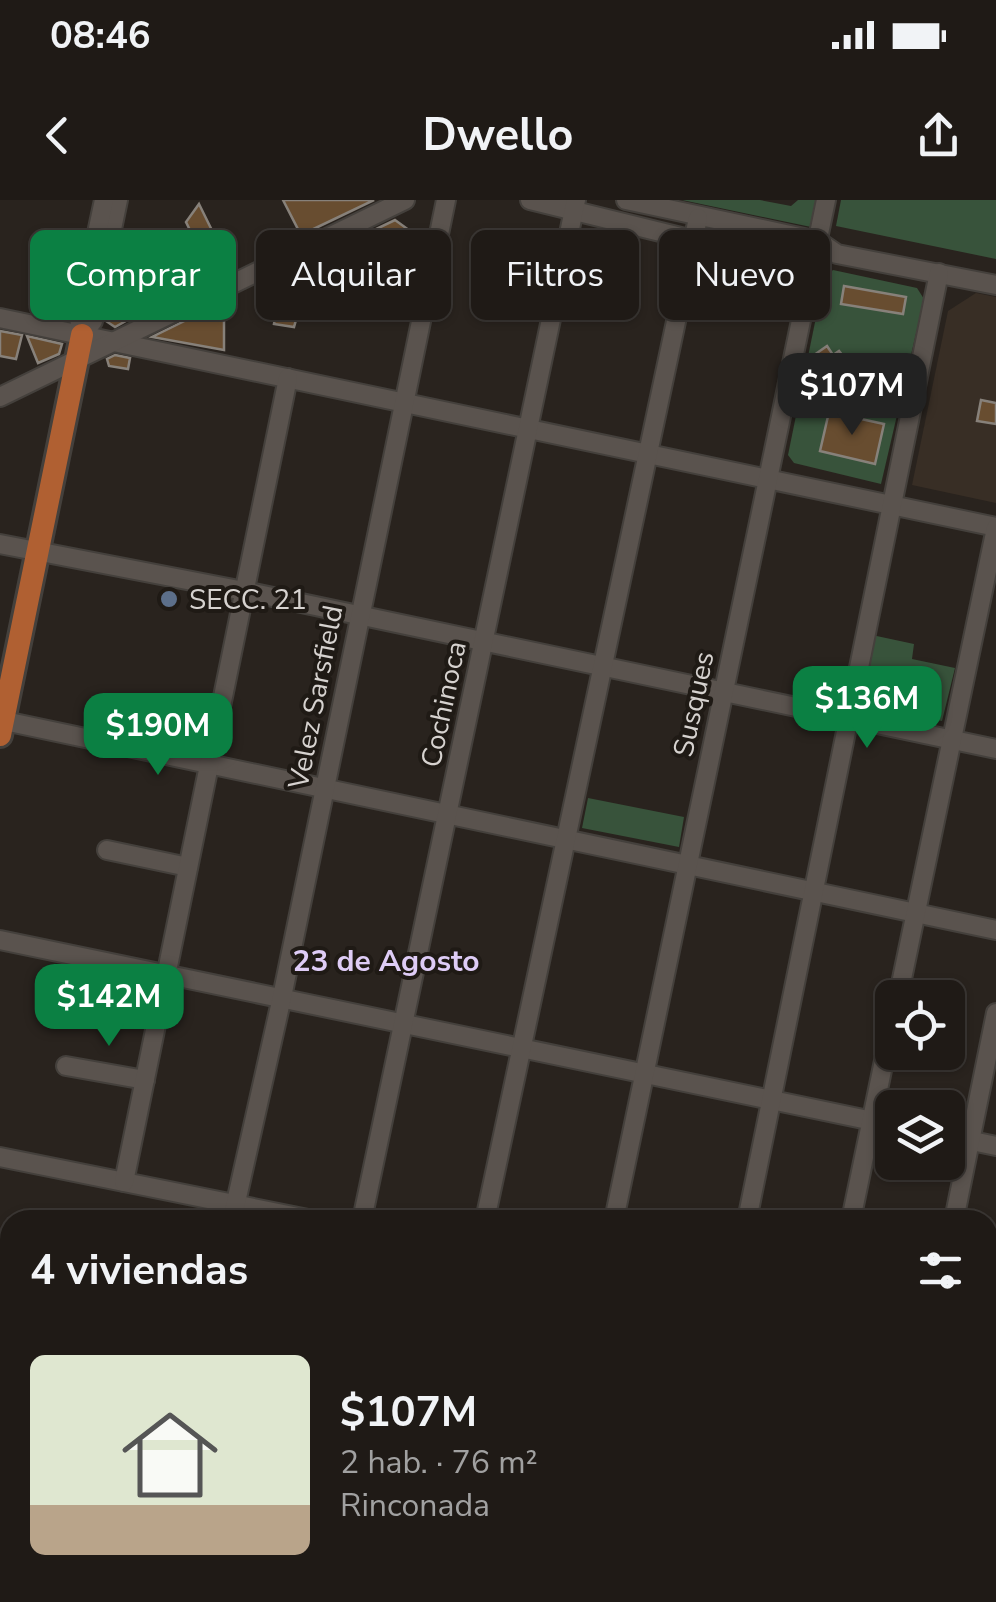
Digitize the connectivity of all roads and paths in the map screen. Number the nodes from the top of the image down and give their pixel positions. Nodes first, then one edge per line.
1 (104, 200) edge
2 (118, 200) edge
3 (416, 200) edge
4 (428, 200) edge
5 (446, 200) edge
6 (530, 200) edge
7 (626, 200) edge
8 (826, 200) edge
9 (400, 202) edge
10 (575, 205) edge
11 (698, 218) junction
12 (439, 224) junction
13 (659, 230) edge
14 (695, 230) edge
15 (761, 230) edge
16 (820, 230) edge
17 (830, 249) edge
18 (837, 254) junction
19 (830, 257) edge
20 (939, 273) junction
21 (996, 285) edge
22 (0, 318) edge
23 (676, 320) edge
24 (801, 320) edge
25 (82, 334) junction
26 (117, 342) junction
27 (76, 360) junction
28 (288, 378) junction
29 (0, 397) edge
30 (406, 403) junction
31 (528, 428) junction
32 (648, 454) junction
33 (768, 479) junction
34 (892, 505) junction
35 (996, 528) edge
36 (0, 544) edge
37 (38, 551) junction
38 (244, 591) junction
39 (358, 617) junction
40 (484, 643) junction
41 (602, 668) junction
42 (724, 692) junction
43 (849, 718) junction
44 (1, 725) edge
45 (952, 740) junction
46 (996, 749) edge
47 (209, 765) junction
48 (325, 786) junction
49 (448, 814) junction
50 (566, 839) junction
51 (107, 850) dead end
52 (688, 865) junction
53 (188, 867) junction
54 (814, 892) junction
55 (916, 913) junction
56 (996, 930) edge
57 (0, 940) edge
58 (166, 974) junction
59 (902, 980) edge
60 (282, 997) junction
61 (996, 1014) edge
62 (404, 1023) junction
63 (522, 1047) junction
64 (66, 1066) dead end
65 (882, 1070) edge
66 (645, 1073) junction
67 (145, 1080) junction
68 (771, 1100) junction
69 (872, 1120) junction
70 (875, 1121) edge
71 (965, 1139) edge
72 (969, 1140) junction
73 (996, 1146) edge
74 (0, 1157) edge
75 (124, 1182) junction
76 (227, 1210) edge
77 (234, 1210) edge
78 (364, 1210) edge
79 (487, 1210) edge
80 (616, 1210) edge
81 (749, 1210) edge
82 (853, 1210) edge
83 (956, 1210) edge

1 - 25 street
2 - 25 street
3 - 9 street
4 - 12 street
5 - 12 street, Velez Sarsfield
6 - 10 street
7 - 11 street
8 - 16 street, Susques
9 - 26 street
10 - 13 street
10 - 31 street, Cochinoca
11 - 14 street
11 - 15 street
12 - 30 street, Velez Sarsfield
17 - 18 street
18 - 19 street
18 - 20 street
20 - 21 street
20 - 34 street
22 - 25 street
23 - 32 street
24 - 33 street, Susques
25 - 26 street
25 - 27 main road
26 - 27 street
26 - 28 street
27 - 29 street
27 - 37 main road
28 - 30 street
28 - 38 street
30 - 31 street
30 - 39 street, Velez Sarsfield
31 - 32 street
31 - 40 street, Cochinoca
32 - 33 street
32 - 41 street
33 - 34 street
33 - 42 street, Susques
34 - 35 street
34 - 43 street
35 - 45 street
36 - 37 street
37 - 38 street
37 - 44 main road
38 - 39 street
38 - 47 street
39 - 40 street
39 - 48 street, Velez Sarsfield
40 - 41 street
40 - 49 street, Cochinoca
41 - 42 street
41 - 50 street
42 - 43 street
42 - 52 street, Susques
43 - 45 street
43 - 54 street
44 - 47 street
45 - 46 street
45 - 55 street
47 - 48 street
47 - 53 street
48 - 49 street
48 - 60 street, Velez Sarsfield
49 - 50 street
49 - 62 street, Cochinoca
50 - 52 street
50 - 63 street
51 - 53 street
52 - 54 street
52 - 66 street, Susques
53 - 58 street
54 - 55 street
54 - 68 street
55 - 56 street
55 - 59 street
57 - 58 street
58 - 60 street
58 - 67 street
60 - 62 street
60 - 77 street, Velez Sarsfield
61 - 72 street
62 - 63 street
62 - 78 street, Cochinoca
63 - 66 street
63 - 79 street
64 - 67 street
65 - 69 street
66 - 68 street
66 - 80 street, Susques
67 - 75 street
68 - 69 street
68 - 81 street
69 - 70 street
69 - 82 street
71 - 72 street
72 - 73 street
72 - 83 street
74 - 75 street
75 - 76 street

